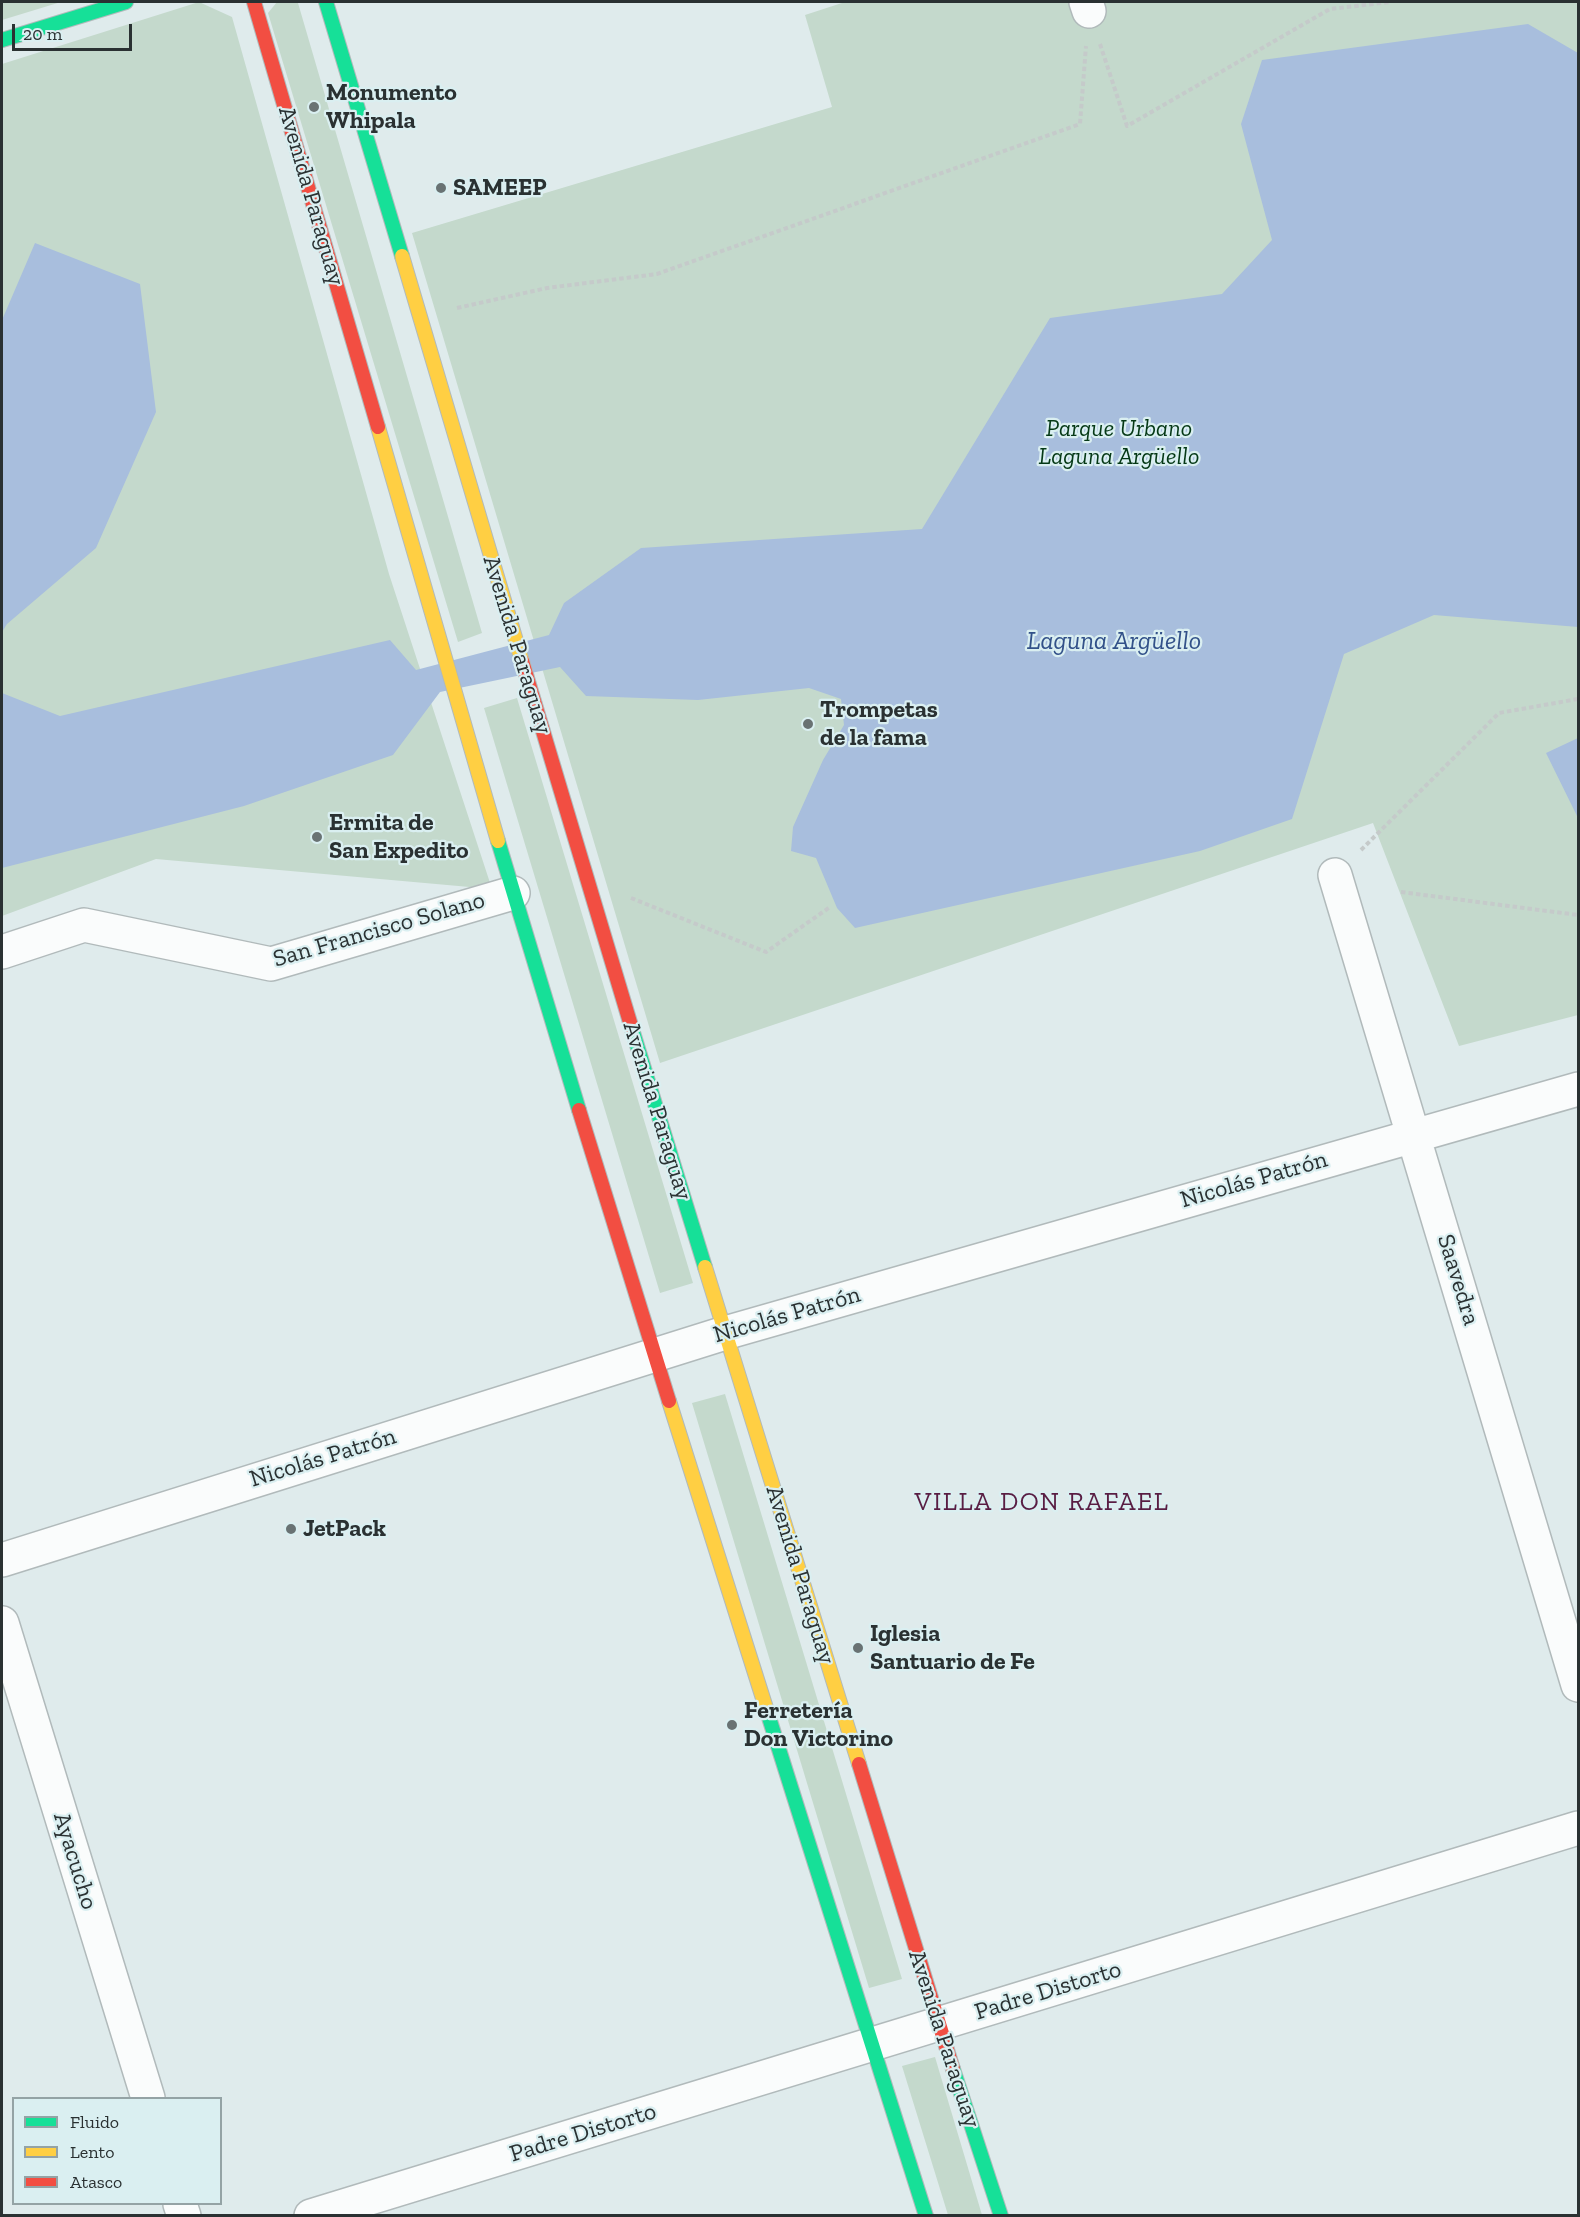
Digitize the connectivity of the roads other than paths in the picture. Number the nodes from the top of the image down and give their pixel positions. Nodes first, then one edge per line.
1 (126, 2) edge
2 (254, 2) edge
3 (326, 2) edge
4 (2, 40) edge
5 (1335, 876) road end
6 (513, 893) junction
7 (2, 952) edge
8 (1578, 1089) edge
9 (1414, 1134) junction
10 (725, 1333) junction
11 (654, 1354) junction
12 (2, 1560) edge
13 (2, 1623) edge
14 (1578, 1685) edge
15 (1578, 1828) edge
16 (939, 2025) junction
17 (873, 2044) junction
18 (148, 2097) edge
19 (311, 2216) edge
20 (926, 2216) edge
21 (1001, 2216) edge

1 - 4 main road
2 - 6 main road, Avenida Paraguay
3 - 10 main road, Avenida Paraguay
5 - 9 street, Saavedra
6 - 7 street, San Francisco Solano
6 - 11 main road, Avenida Paraguay
8 - 9 street, Nicolás Patrón
9 - 10 street, Nicolás Patrón
9 - 14 street, Saavedra
10 - 11 street, Nicolás Patrón
10 - 16 main road, Avenida Paraguay
11 - 12 street, Nicolás Patrón
11 - 17 main road, Avenida Paraguay
13 - 18 street, Ayacucho
15 - 16 street, Padre Distorto
16 - 17 street, Padre Distorto
16 - 21 main road, Avenida Paraguay
17 - 19 street, Padre Distorto
17 - 20 main road, Avenida Paraguay

